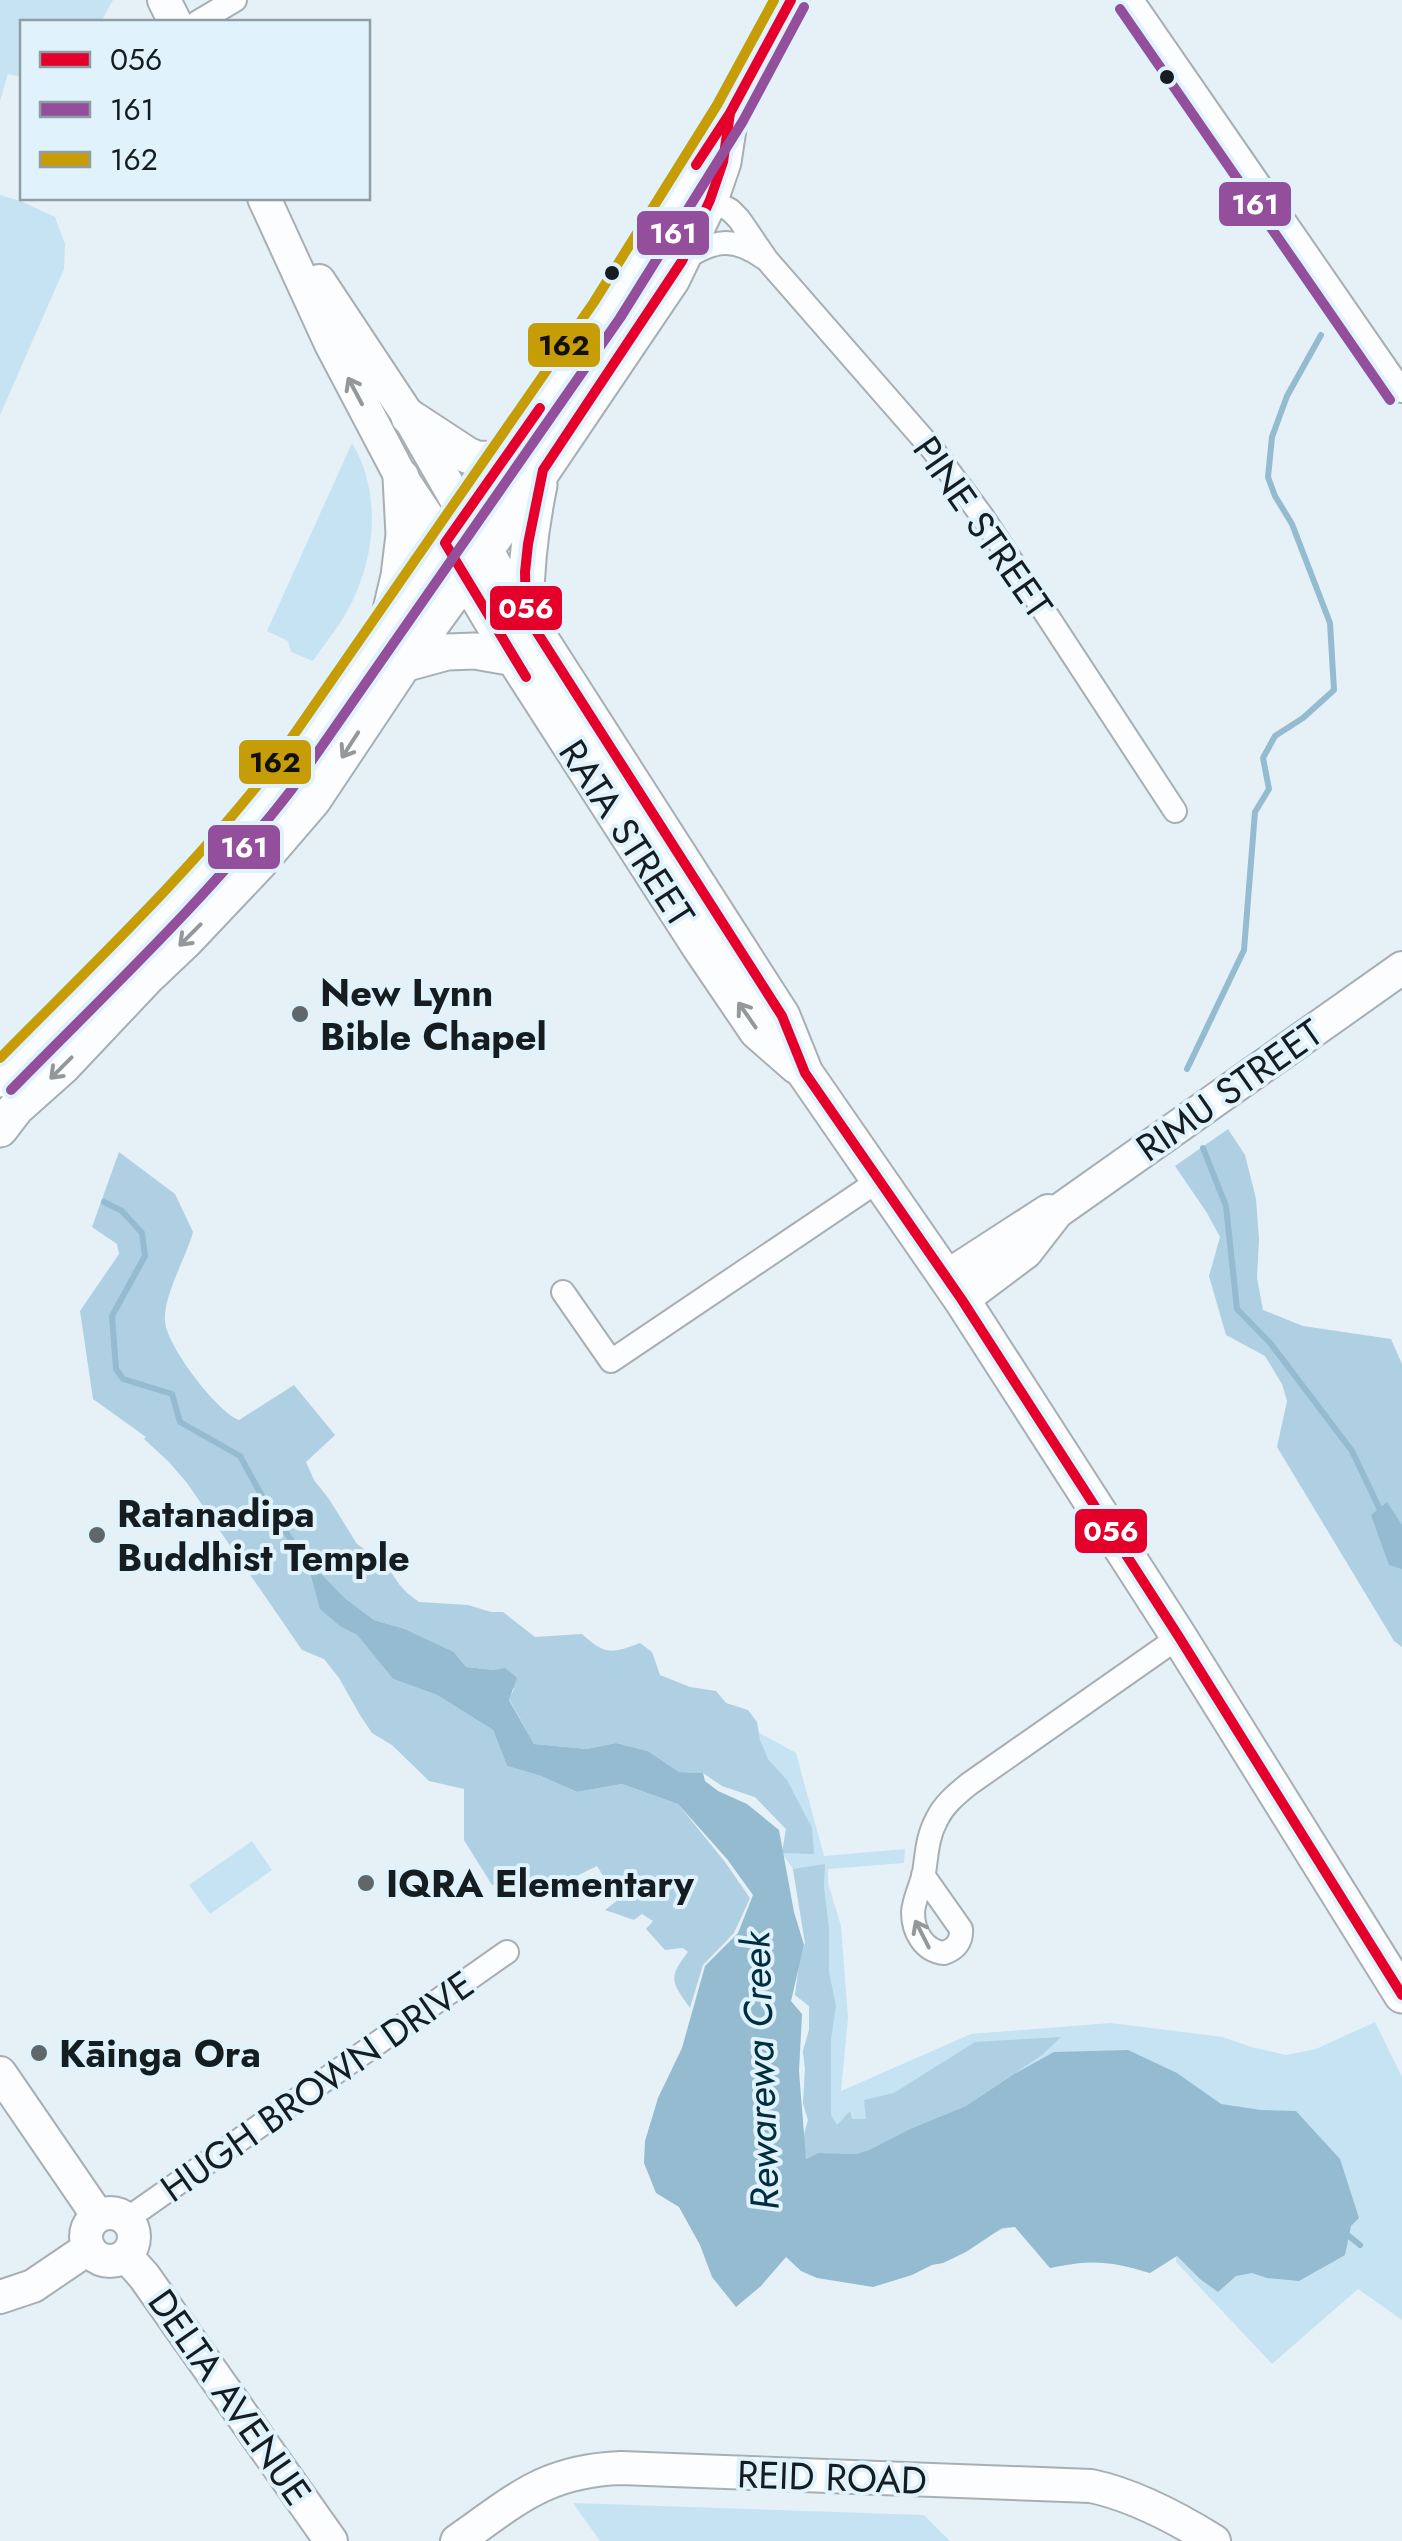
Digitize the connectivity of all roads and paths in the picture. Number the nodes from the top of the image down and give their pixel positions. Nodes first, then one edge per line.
1 (235, 0) edge
2 (790, 0) edge
3 (1132, 0) edge
4 (201, 20) edge
5 (730, 113) junction
6 (710, 200) junction
7 (267, 204) edge
8 (658, 227) junction
9 (767, 260) junction
10 (682, 261) junction
11 (1402, 392) edge
12 (410, 417) junction
13 (503, 460) junction
14 (543, 470) junction
15 (401, 476) junction
16 (455, 529) junction
17 (476, 564) junction
18 (526, 615) junction
19 (389, 621) junction
20 (514, 658) junction
21 (404, 664) junction
22 (1175, 811) dead end
23 (1402, 968) edge
24 (805, 1073) junction
25 (0, 1079) edge
26 (0, 1129) edge
27 (878, 1181) junction
28 (954, 1288) junction
29 (563, 1292) dead end
30 (1180, 1637) junction
31 (924, 1874) dead end
32 (506, 1952) dead end
33 (1402, 1995) edge
34 (0, 2073) edge
35 (105, 2228) junction
36 (0, 2297) edge
37 (331, 2541) edge
38 (457, 2541) edge
39 (1214, 2541) edge

1 - 4 street
2 - 5 main road
3 - 11 street
5 - 6 main road
5 - 8 main road
6 - 8 main road
6 - 9 street, PINE STREET
6 - 10 main road
7 - 12 street
15 -> 7 street
8 - 13 main road
9 - 10 street, PINE STREET
9 - 22 street, PINE STREET
10 - 14 main road
12 - 13 main road
12 - 16 street
13 - 16 main road
14 - 17 main road
14 - 18 main road
15 - 16 street
15 - 19 main road
16 - 17 main road
16 - 19 main road
17 - 18 main road, RATA STREET
17 - 20 main road, RATA STREET
17 - 21 main road
18 - 24 main road, RATA STREET
19 - 25 main road
20 - 21 main road
24 -> 20 main road, RATA STREET
21 -> 26 main road
23 - 28 street, RIMU STREET
24 - 27 main road, RATA STREET
27 - 28 main road, RATA STREET
27 - 29 street
28 - 30 main road, RATA STREET
30 - 31 street
30 - 33 main road, RATA STREET
32 - 35 street, HUGH BROWN DRIVE
34 - 35 street
35 - 36 street, HUGH BROWN DRIVE
35 - 37 street, DELTA AVENUE
38 - 39 street, REID ROAD

